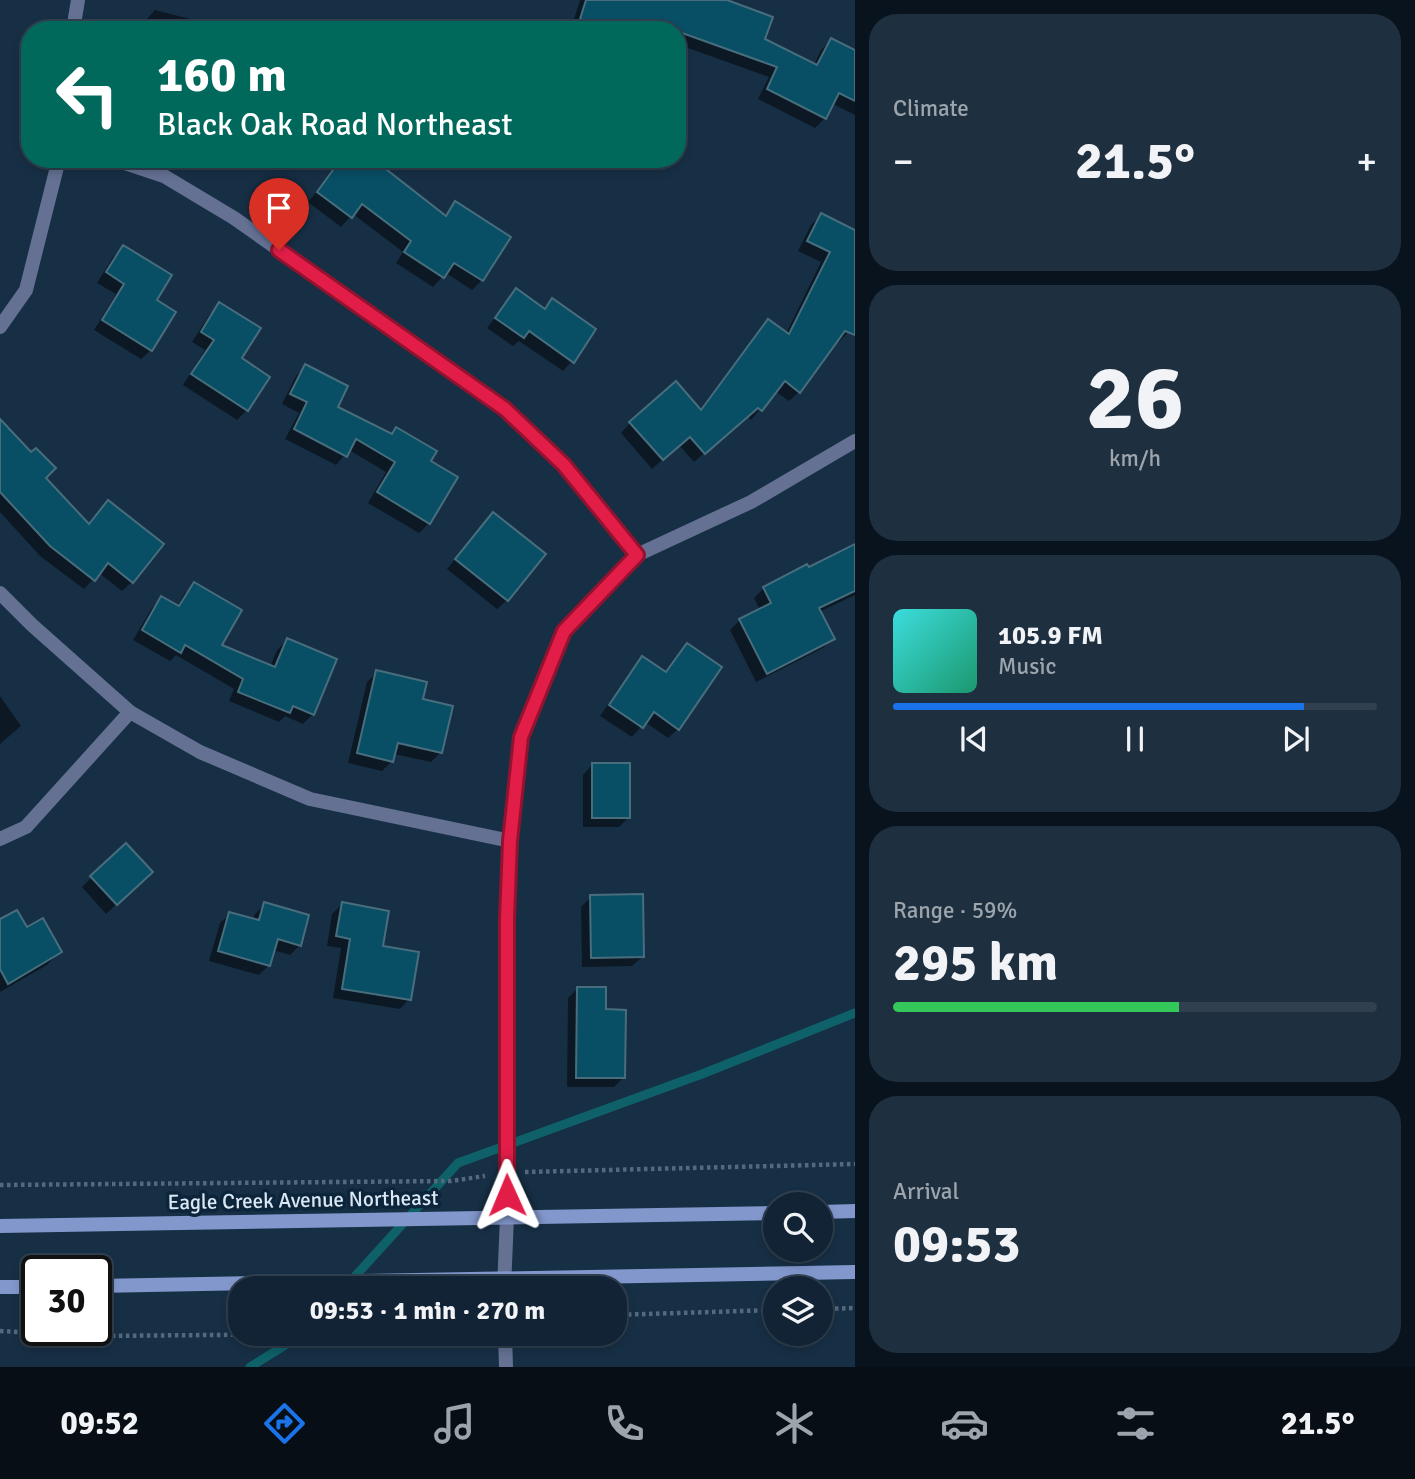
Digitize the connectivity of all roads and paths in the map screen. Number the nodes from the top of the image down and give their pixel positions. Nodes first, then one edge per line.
1 (78, 0) edge
2 (74, 21) edge
3 (57, 168) edge
4 (140, 168) edge
5 (0, 327) edge
6 (855, 441) edge
7 (637, 555) junction
8 (0, 593) edge
9 (130, 712) junction
10 (0, 839) edge
11 (510, 841) junction
12 (855, 1164) edge
13 (506, 1173) junction
14 (0, 1185) edge
15 (833, 1212) edge
16 (855, 1212) edge
17 (763, 1213) edge
18 (507, 1217) junction
19 (0, 1226) edge
20 (855, 1272) edge
21 (504, 1276) edge
22 (627, 1279) edge
23 (228, 1285) edge
24 (112, 1286) edge
25 (0, 1287) edge
26 (21, 1287) edge
27 (855, 1308) edge
28 (833, 1309) edge
29 (763, 1310) edge
30 (627, 1315) edge
31 (0, 1331) edge
32 (228, 1335) edge
33 (505, 1346) edge
34 (506, 1367) edge

1 - 2 street
3 - 5 street
4 - 7 street
6 - 7 street
7 - 11 street
8 - 9 street
9 - 10 street
9 - 11 street
11 - 13 street
12 - 13 path
13 - 14 path
13 - 18 street
15 - 16 main road
17 - 18 main road, Eagle Creek Avenue Northeast
18 - 19 main road, Eagle Creek Avenue Northeast
18 - 21 street
20 - 22 main road
23 - 24 main road
25 - 26 main road
27 - 28 path
29 - 30 path
31 - 32 path
33 - 34 street

